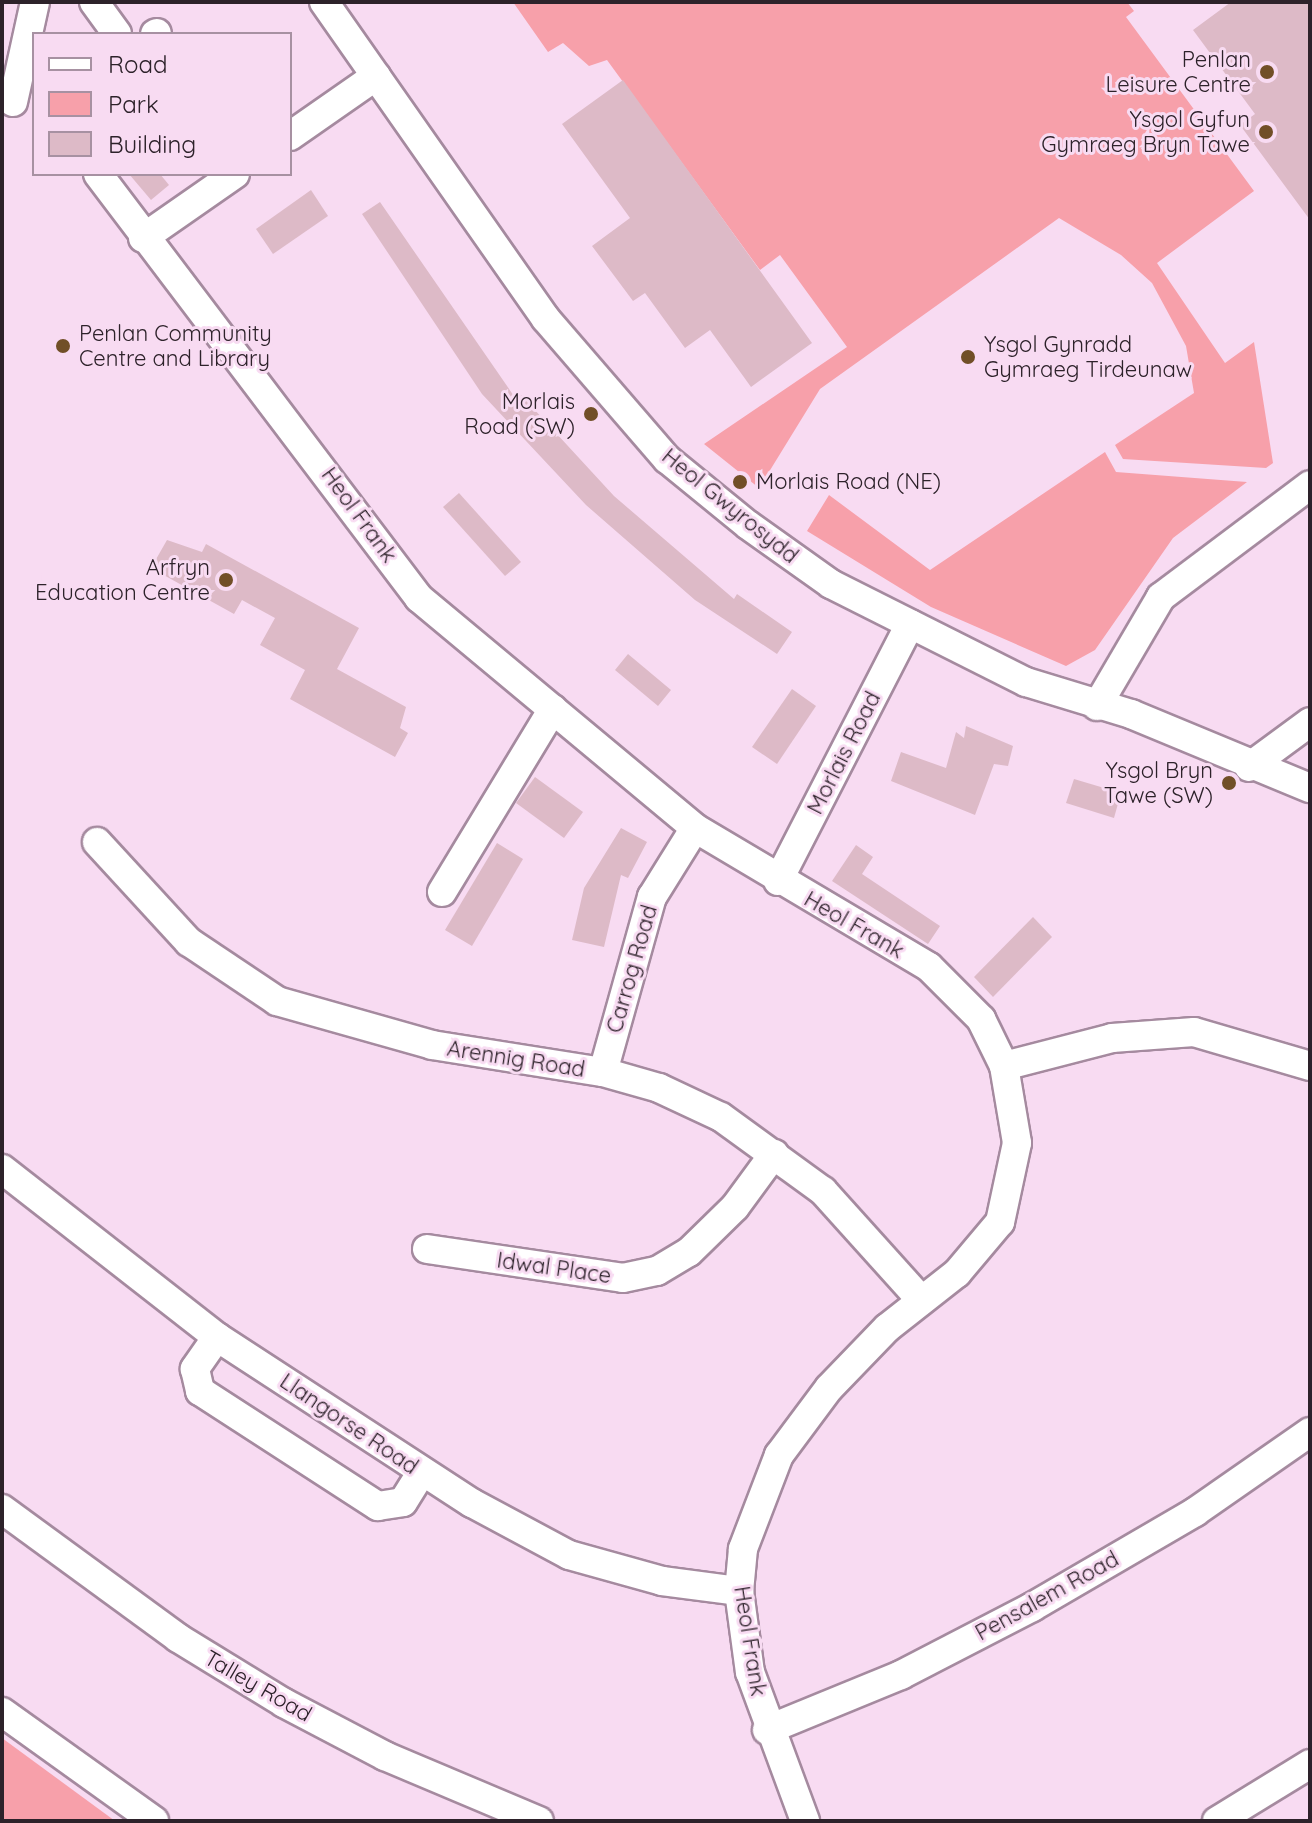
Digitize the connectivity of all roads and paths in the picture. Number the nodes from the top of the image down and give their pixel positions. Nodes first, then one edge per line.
1 (35, 2) edge
2 (94, 2) edge
3 (324, 2) edge
4 (116, 32) edge
5 (376, 76) junction
6 (16, 105) edge
7 (292, 135) edge
8 (99, 176) edge
9 (232, 176) edge
10 (143, 238) junction
11 (1310, 485) edge
12 (910, 624) junction
13 (1097, 706) junction
14 (553, 709) junction
15 (1310, 722) edge
16 (1249, 767) junction
17 (1310, 788) edge
18 (695, 828) junction
19 (97, 842) dead end
20 (778, 881) junction
21 (442, 892) dead end
22 (1004, 1066) junction
23 (1310, 1066) edge
24 (603, 1072) junction
25 (774, 1154) junction
26 (2, 1169) edge
27 (427, 1249) dead end
28 (921, 1300) junction
29 (217, 1337) junction
30 (1310, 1432) edge
31 (421, 1473) junction
32 (2, 1509) edge
33 (739, 1591) junction
34 (2, 1712) edge
35 (767, 1730) junction
36 (1310, 1764) edge
37 (144, 1818) edge
38 (539, 1821) edge
39 (805, 1821) edge
40 (1217, 1821) edge

1 - 6 street
2 - 4 street
3 - 5 street, Heol Gwyrosydd
5 - 7 street
5 - 12 street, Heol Gwyrosydd
8 - 10 street, Heol Frank
9 - 10 street
10 - 14 street, Heol Frank
11 - 13 street
12 - 13 street, Heol Gwyrosydd
12 - 20 street, Morlais Road
13 - 16 street, Heol Gwyrosydd
14 - 18 street, Heol Frank
14 - 21 street
15 - 16 street
16 - 17 street, Heol Gwyrosydd
18 - 20 street, Heol Frank
18 - 24 street, Carrog Road
19 - 24 street, Arennig Road
20 - 22 street, Heol Frank
22 - 23 street
22 - 28 street, Heol Frank
24 - 25 street, Arennig Road
25 - 27 street, Idwal Place
25 - 28 street, Arennig Road
26 - 29 street, Llangorse Road
28 - 33 street, Heol Frank
29 - 31 street, Llangorse Road
29 - 31 street
30 - 35 street, Pensalem Road
31 - 33 street, Llangorse Road
32 - 38 street, Talley Road
33 - 35 street, Heol Frank
34 - 37 street
35 - 39 street, Heol Frank
36 - 40 street

